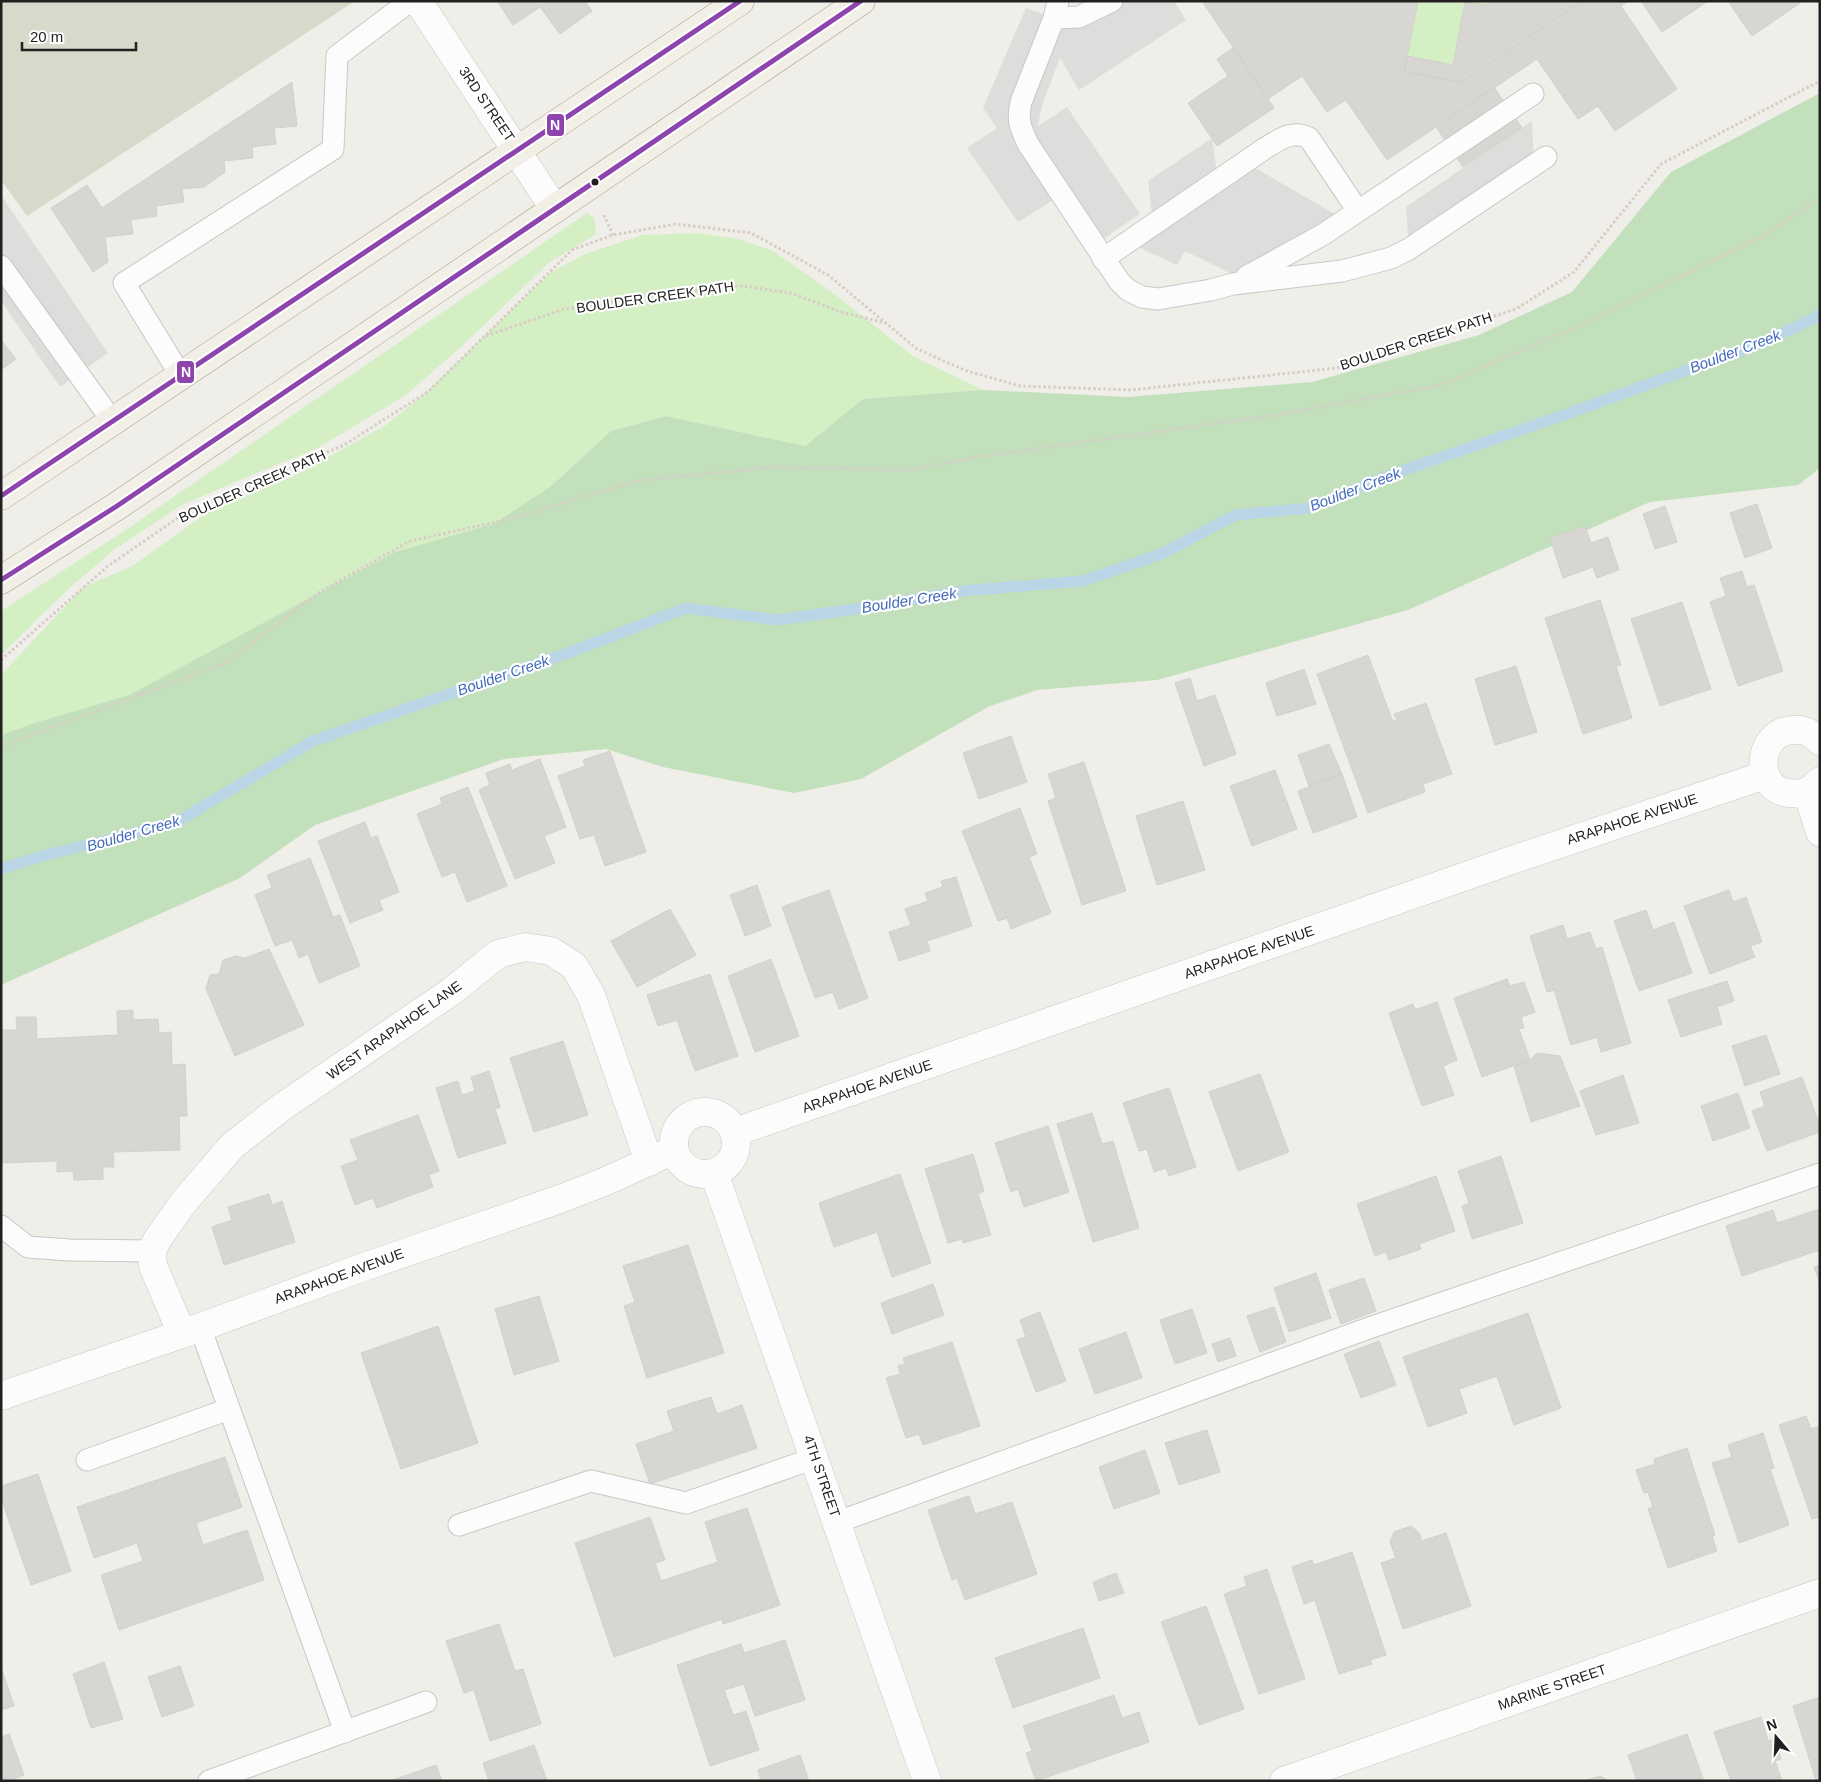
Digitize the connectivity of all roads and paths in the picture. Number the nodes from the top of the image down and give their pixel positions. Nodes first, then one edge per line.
1 (410, 1) edge
2 (418, 1) edge
3 (740, 1) edge
4 (861, 1) edge
5 (1112, 1) edge
6 (1056, 10) edge
7 (1820, 81) edge
8 (1533, 94) dead end
9 (517, 150) junction
10 (1546, 156) dead end
11 (1820, 198) edge
12 (554, 208) junction
13 (1358, 211) junction
14 (1103, 259) junction
15 (1, 266) edge
16 (1233, 284) junction
17 (886, 323) junction
18 (483, 337) junction
19 (181, 376) junction
20 (113, 422) junction
21 (1, 496) edge
22 (1, 580) edge
23 (1, 660) edge
24 (1820, 741) edge
25 (1, 746) edge
26 (1765, 775) junction
27 (1813, 786) edge
28 (1820, 832) edge
29 (735, 1132) junction
30 (674, 1150) junction
31 (649, 1162) junction
32 (714, 1173) junction
33 (1820, 1174) edge
34 (1, 1226) edge
35 (152, 1251) junction
36 (191, 1331) junction
37 (1, 1396) edge
38 (229, 1409) junction
39 (815, 1458) junction
40 (86, 1460) dead end
41 (838, 1522) junction
42 (459, 1525) dead end
43 (1820, 1593) edge
44 (426, 1702) dead end
45 (345, 1732) junction
46 (209, 1781) edge
47 (927, 1781) edge
48 (1284, 1781) edge

1 - 19 lane
2 - 9 street, 3RD STREET
3 - 9 main road
4 - 12 main road
5 - 6 lane
6 - 14 lane
7 - 17 path, BOULDER CREEK PATH
8 - 13 lane
9 - 12 street, 3RD STREET
9 - 19 main road
10 - 16 lane
11 - 25 path
12 - 22 main road
13 - 14 lane
13 - 16 lane
14 - 16 lane
15 - 20 lane
17 - 18 path, BOULDER CREEK PATH
17 - 18 path, BOULDER CREEK PATH
18 - 23 path, BOULDER CREEK PATH
19 - 20 main road
20 - 21 main road
24 - 26 street
26 - 27 street
26 - 29 street, ARAPAHOE AVENUE
27 - 28 street
29 - 30 street
29 - 32 street
30 - 31 street, ARAPAHOE AVENUE
30 - 32 street
31 - 35 street, WEST ARAPAHOE LANE
31 - 36 street, ARAPAHOE AVENUE
32 - 39 street, 4TH STREET
33 - 41 lane
34 - 35 lane
35 - 36 street
36 - 37 street, ARAPAHOE AVENUE
36 - 38 lane
38 - 40 lane
38 - 45 lane
39 - 41 street, 4TH STREET
39 - 42 lane
41 - 47 street, 4TH STREET
43 - 48 street, MARINE STREET
44 - 45 lane
45 - 46 lane

